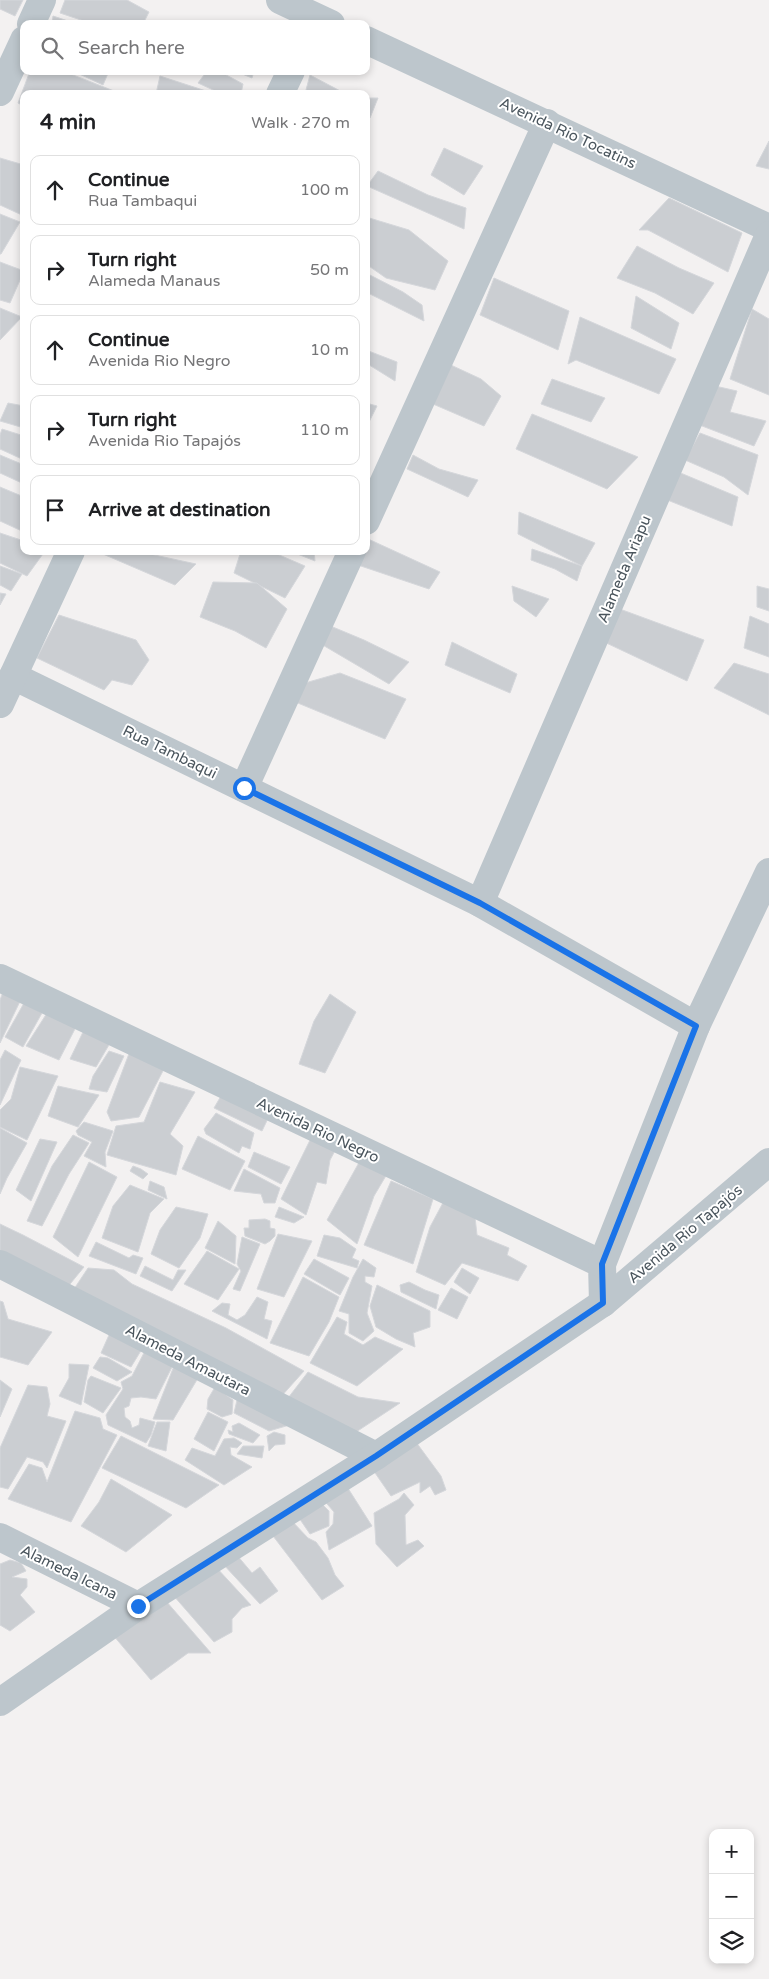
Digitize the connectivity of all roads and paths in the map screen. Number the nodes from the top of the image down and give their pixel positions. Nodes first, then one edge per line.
1 (42, 0) edge
2 (280, 0) edge
3 (33, 20) edge
4 (318, 20) edge
5 (370, 42) edge
6 (20, 49) edge
7 (289, 75) edge
8 (282, 90) edge
9 (0, 92) edge
10 (547, 123) junction
11 (769, 228) edge
12 (769, 235) edge
13 (370, 512) edge
14 (69, 555) edge
15 (350, 555) edge
16 (13, 676) junction
17 (0, 704) edge
18 (244, 788) junction
19 (769, 872) edge
20 (480, 903) junction
21 (0, 978) edge
22 (696, 1026) junction
23 (769, 1162) edge
24 (0, 1264) edge
25 (602, 1264) junction
26 (603, 1303) junction
27 (376, 1456) junction
28 (0, 1537) edge
29 (138, 1606) junction
30 (0, 1702) edge

1 - 3 street
2 - 4 street
5 - 10 street, Avenida Rio Tocatins
6 - 9 street
7 - 8 street
10 - 11 street, Avenida Rio Tocatins
10 - 13 street
12 - 20 street, Alameda Ariapu
14 - 16 street
15 - 18 street
16 - 17 street
16 - 18 street, Rua Tambaqui
18 - 20 street, Rua Tambaqui
19 - 22 street
20 - 22 street, Rua Tambaqui
21 - 25 street, Avenida Rio Negro
22 - 25 street
23 - 26 street, Avenida Rio Tapajós
24 - 27 street, Alameda Amautara
25 - 26 street
26 - 27 street, Avenida Rio Tapajós
27 - 29 street, Avenida Rio Tapajós
28 - 29 street, Alameda Icana
29 - 30 street, Avenida Rio Tapajós

